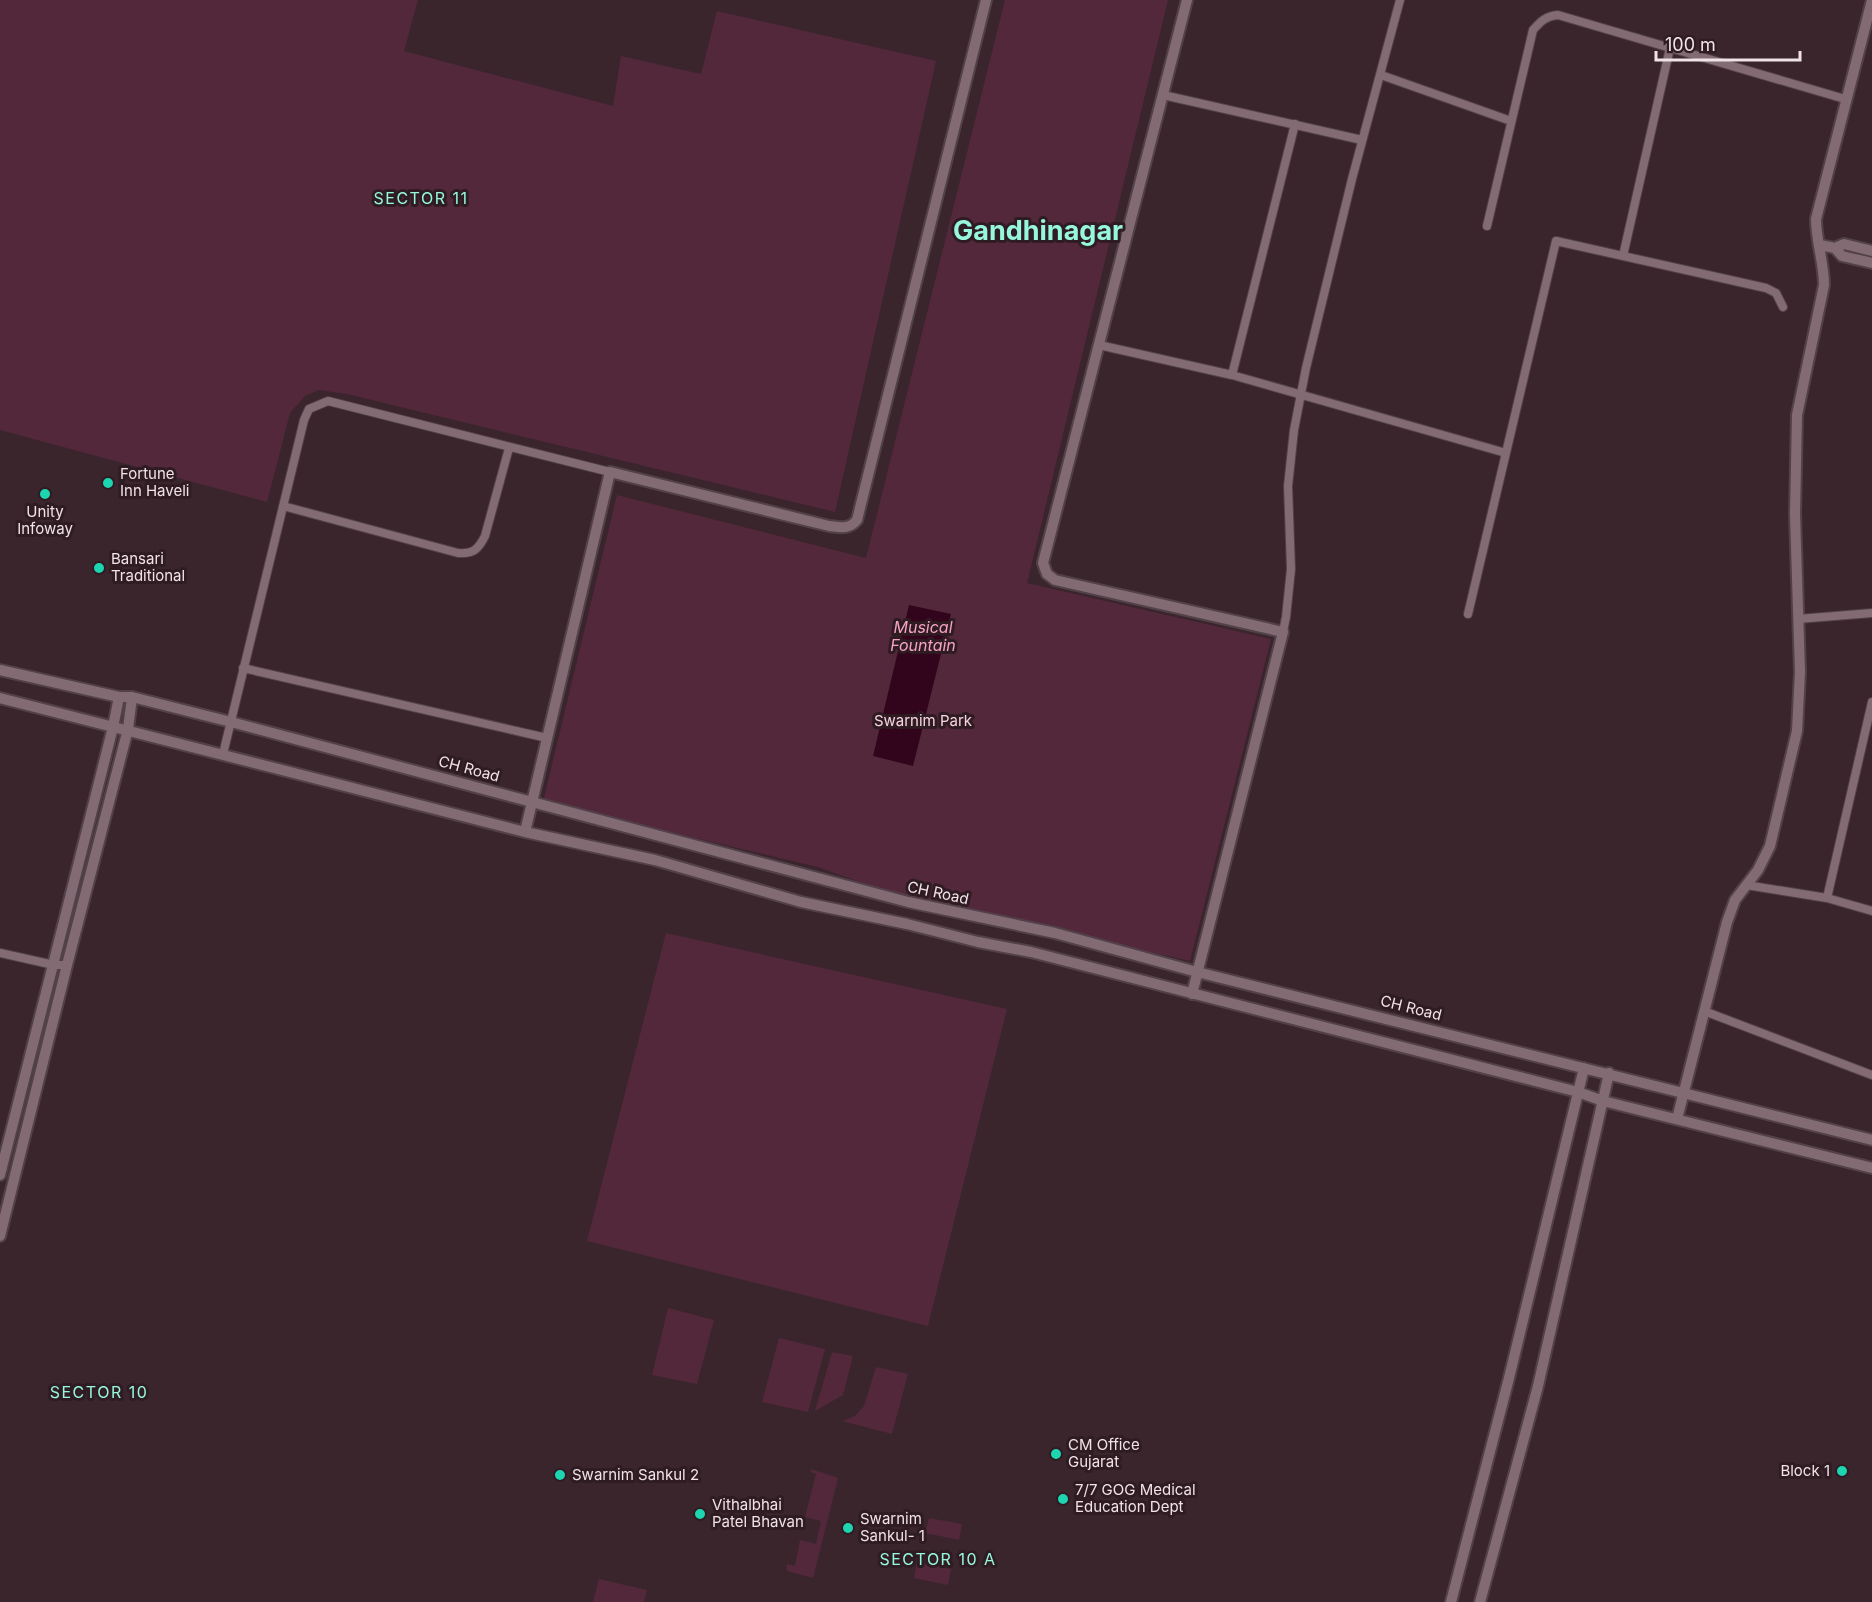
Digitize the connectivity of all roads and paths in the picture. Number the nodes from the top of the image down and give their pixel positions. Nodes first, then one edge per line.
1 (986, 0) edge
2 (1187, 0) edge
3 (1400, 0) edge
4 (1872, 0) edge
5 (1670, 48) junction
6 (1381, 75) junction
7 (1163, 95) junction
8 (1845, 99) junction
9 (1511, 121) junction
10 (1294, 124) junction
11 (1362, 140) junction
12 (1487, 226) dead end
13 (1820, 245) junction
14 (1835, 248) junction
15 (1872, 251) edge
16 (1623, 256) junction
17 (1872, 263) edge
18 (1783, 307) dead end
19 (1099, 345) junction
20 (1232, 375) junction
21 (1301, 395) junction
22 (509, 448) junction
23 (1506, 453) junction
24 (610, 472) junction
25 (283, 506) junction
26 (1872, 613) edge
27 (1468, 614) dead end
28 (1798, 619) junction
29 (1283, 632) junction
30 (243, 668) junction
31 (0, 670) edge
32 (119, 697) junction
33 (132, 697) junction
34 (0, 698) edge
35 (1872, 702) edge
36 (231, 722) junction
37 (113, 727) junction
38 (128, 729) junction
39 (547, 738) junction
40 (223, 754) junction
41 (532, 801) junction
42 (525, 831) junction
43 (1746, 885) junction
44 (1827, 897) junction
45 (1872, 911) edge
46 (0, 953) edge
47 (67, 964) junction
48 (54, 965) junction
49 (1197, 972) junction
50 (1192, 994) junction
51 (1704, 1011) junction
52 (1584, 1068) junction
53 (1610, 1073) junction
54 (1872, 1075) edge
55 (1578, 1092) junction
56 (1684, 1093) junction
57 (1603, 1101) junction
58 (1677, 1119) junction
59 (1872, 1140) edge
60 (1872, 1168) edge
61 (0, 1175) edge
62 (0, 1236) edge
63 (1451, 1602) edge
64 (1479, 1602) edge

1 - 24 street
2 - 7 street
3 - 6 street
4 - 8 street
5 - 8 street
5 - 9 street
5 - 16 street
6 - 9 street
6 - 11 street
7 - 10 street
7 - 19 street
8 - 13 street
9 - 12 street
10 - 11 street
10 - 20 street
11 - 21 street
13 - 14 street
13 - 28 street
14 - 15 street
14 - 17 street
16 - 18 street
16 - 23 street
19 - 20 street
19 - 29 street
20 - 21 street
21 - 23 street
21 - 29 street
22 - 24 street
22 - 25 street
22 - 25 street
23 - 27 street
24 - 39 street
25 - 30 street
26 - 28 street
28 - 43 street
29 - 49 street
30 - 36 street
30 - 39 street
31 - 32 street, CH Road
32 - 33 street, CH Road
32 - 37 street
33 - 36 street, CH Road
33 - 38 street
34 - 37 street
35 - 44 street
36 - 40 street
36 - 41 street, CH Road
37 - 38 street
37 - 48 street
38 - 40 street
38 - 47 street
39 - 41 street
40 - 42 street
41 - 42 street
41 - 49 street, CH Road
42 - 50 street
43 - 44 street
43 - 51 street
44 - 45 street
46 - 48 street
47 - 48 street
47 - 62 street
48 - 61 street
49 - 50 street
49 - 52 street, CH Road
50 - 55 street
51 - 54 street
51 - 56 street
52 - 53 street, CH Road
52 - 55 street
53 - 56 street, CH Road
53 - 57 street
55 - 57 street
55 - 63 street
56 - 58 street
56 - 59 street, CH Road
57 - 58 street
57 - 64 street
58 - 60 street

